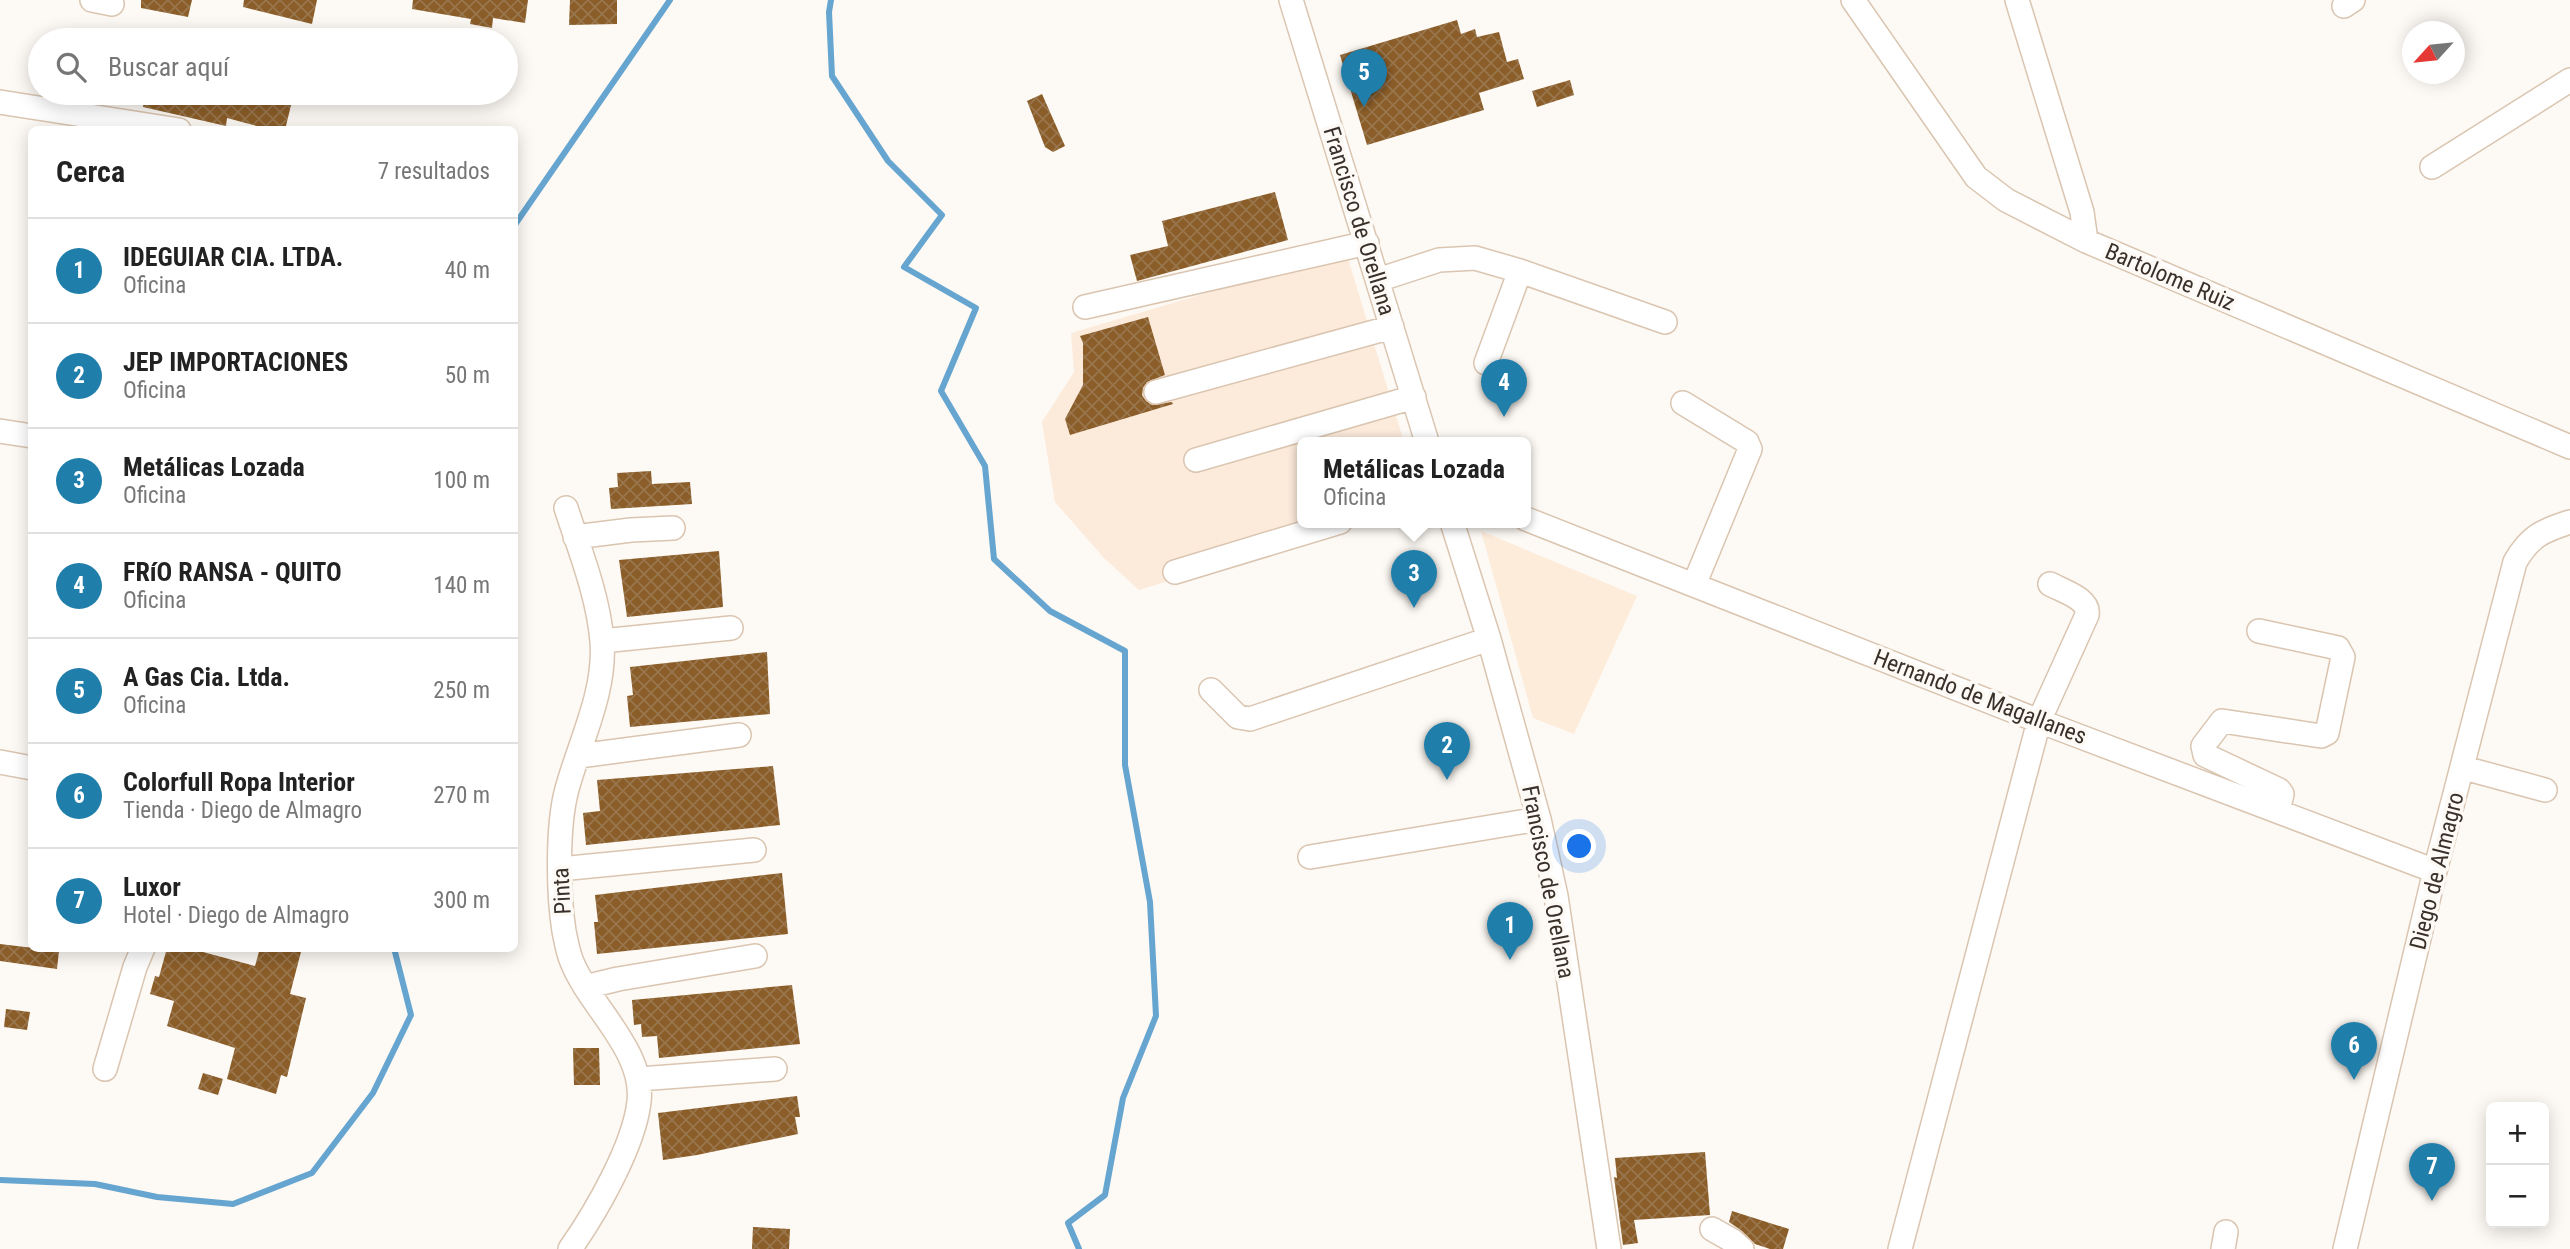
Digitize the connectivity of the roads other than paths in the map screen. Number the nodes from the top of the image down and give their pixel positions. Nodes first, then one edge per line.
1 (1292, 0) edge
2 (1853, 0) edge
3 (2017, 0) edge
4 (2570, 80) edge
5 (0, 102) edge
6 (153, 126) edge
7 (2432, 167) dead end
8 (2086, 241) junction
9 (1367, 243) junction
10 (1520, 271) junction
11 (1378, 280) junction
12 (1085, 307) dead end
13 (1665, 322) dead end
14 (1392, 327) junction
15 (1486, 363) dead end
16 (1156, 393) dead end
17 (1414, 397) junction
18 (1683, 403) dead end
19 (0, 431) edge
20 (28, 435) edge
21 (1426, 437) edge
22 (2570, 447) edge
23 (1196, 460) dead end
24 (566, 508) dead end
25 (1531, 521) edge
26 (2570, 522) edge
27 (673, 528) dead end
28 (1320, 528) edge
29 (1454, 528) edge
30 (575, 537) junction
31 (1175, 572) dead end
32 (2050, 584) dead end
33 (1694, 585) junction
34 (731, 628) dead end
35 (2259, 631) dead end
36 (1489, 639) junction
37 (602, 641) junction
38 (1211, 690) dead end
39 (2039, 721) junction
40 (739, 735) dead end
41 (579, 756) junction
42 (0, 762) edge
43 (28, 767) edge
44 (2464, 768) junction
45 (2545, 790) dead end
46 (2278, 811) junction
47 (1539, 819) junction
48 (754, 850) dead end
49 (1310, 857) dead end
50 (561, 869) junction
51 (2435, 871) junction
52 (142, 952) edge
53 (755, 956) dead end
54 (585, 988) junction
55 (105, 1069) dead end
56 (775, 1069) dead end
57 (639, 1079) junction
58 (1712, 1229) dead end
59 (570, 1249) edge
60 (1609, 1249) edge
61 (1742, 1249) edge
62 (1900, 1249) edge
63 (2345, 1249) edge

1 - 9 street, Francisco de Orellana
2 - 8 street, Bartolome Ruiz
3 - 8 street
4 - 7 street
5 - 6 street
8 - 22 street, Bartolome Ruiz
9 - 11 street, Francisco de Orellana
9 - 12 street
10 - 11 street
10 - 13 street
10 - 15 street
11 - 14 street, Francisco de Orellana
14 - 16 street
14 - 17 street, Francisco de Orellana
17 - 21 street, Francisco de Orellana
17 - 23 street
18 - 33 street
19 - 20 street
24 - 30 street, Pinta
25 - 33 street, Hernando de Magallanes
26 - 44 street, Diego de Almagro
27 - 30 street
28 - 31 street
29 - 36 street, Francisco de Orellana
30 - 37 street, Pinta
32 - 39 street
33 - 39 street, Hernando de Magallanes
34 - 37 street
35 - 46 street
36 - 38 street
36 - 47 street, Francisco de Orellana
37 - 41 street, Pinta
39 - 46 street, Hernando de Magallanes
39 - 62 street
40 - 41 street
41 - 50 street, Pinta
42 - 43 street
44 - 45 street
44 - 51 street, Diego de Almagro
46 - 51 street, Hernando de Magallanes
47 - 49 street
47 - 60 street, Francisco de Orellana
48 - 50 street
50 - 54 street, Pinta
51 - 63 street, Diego de Almagro
52 - 55 street
53 - 54 street
54 - 57 street, Pinta
56 - 57 street
57 - 59 street, Pinta
58 - 61 street

